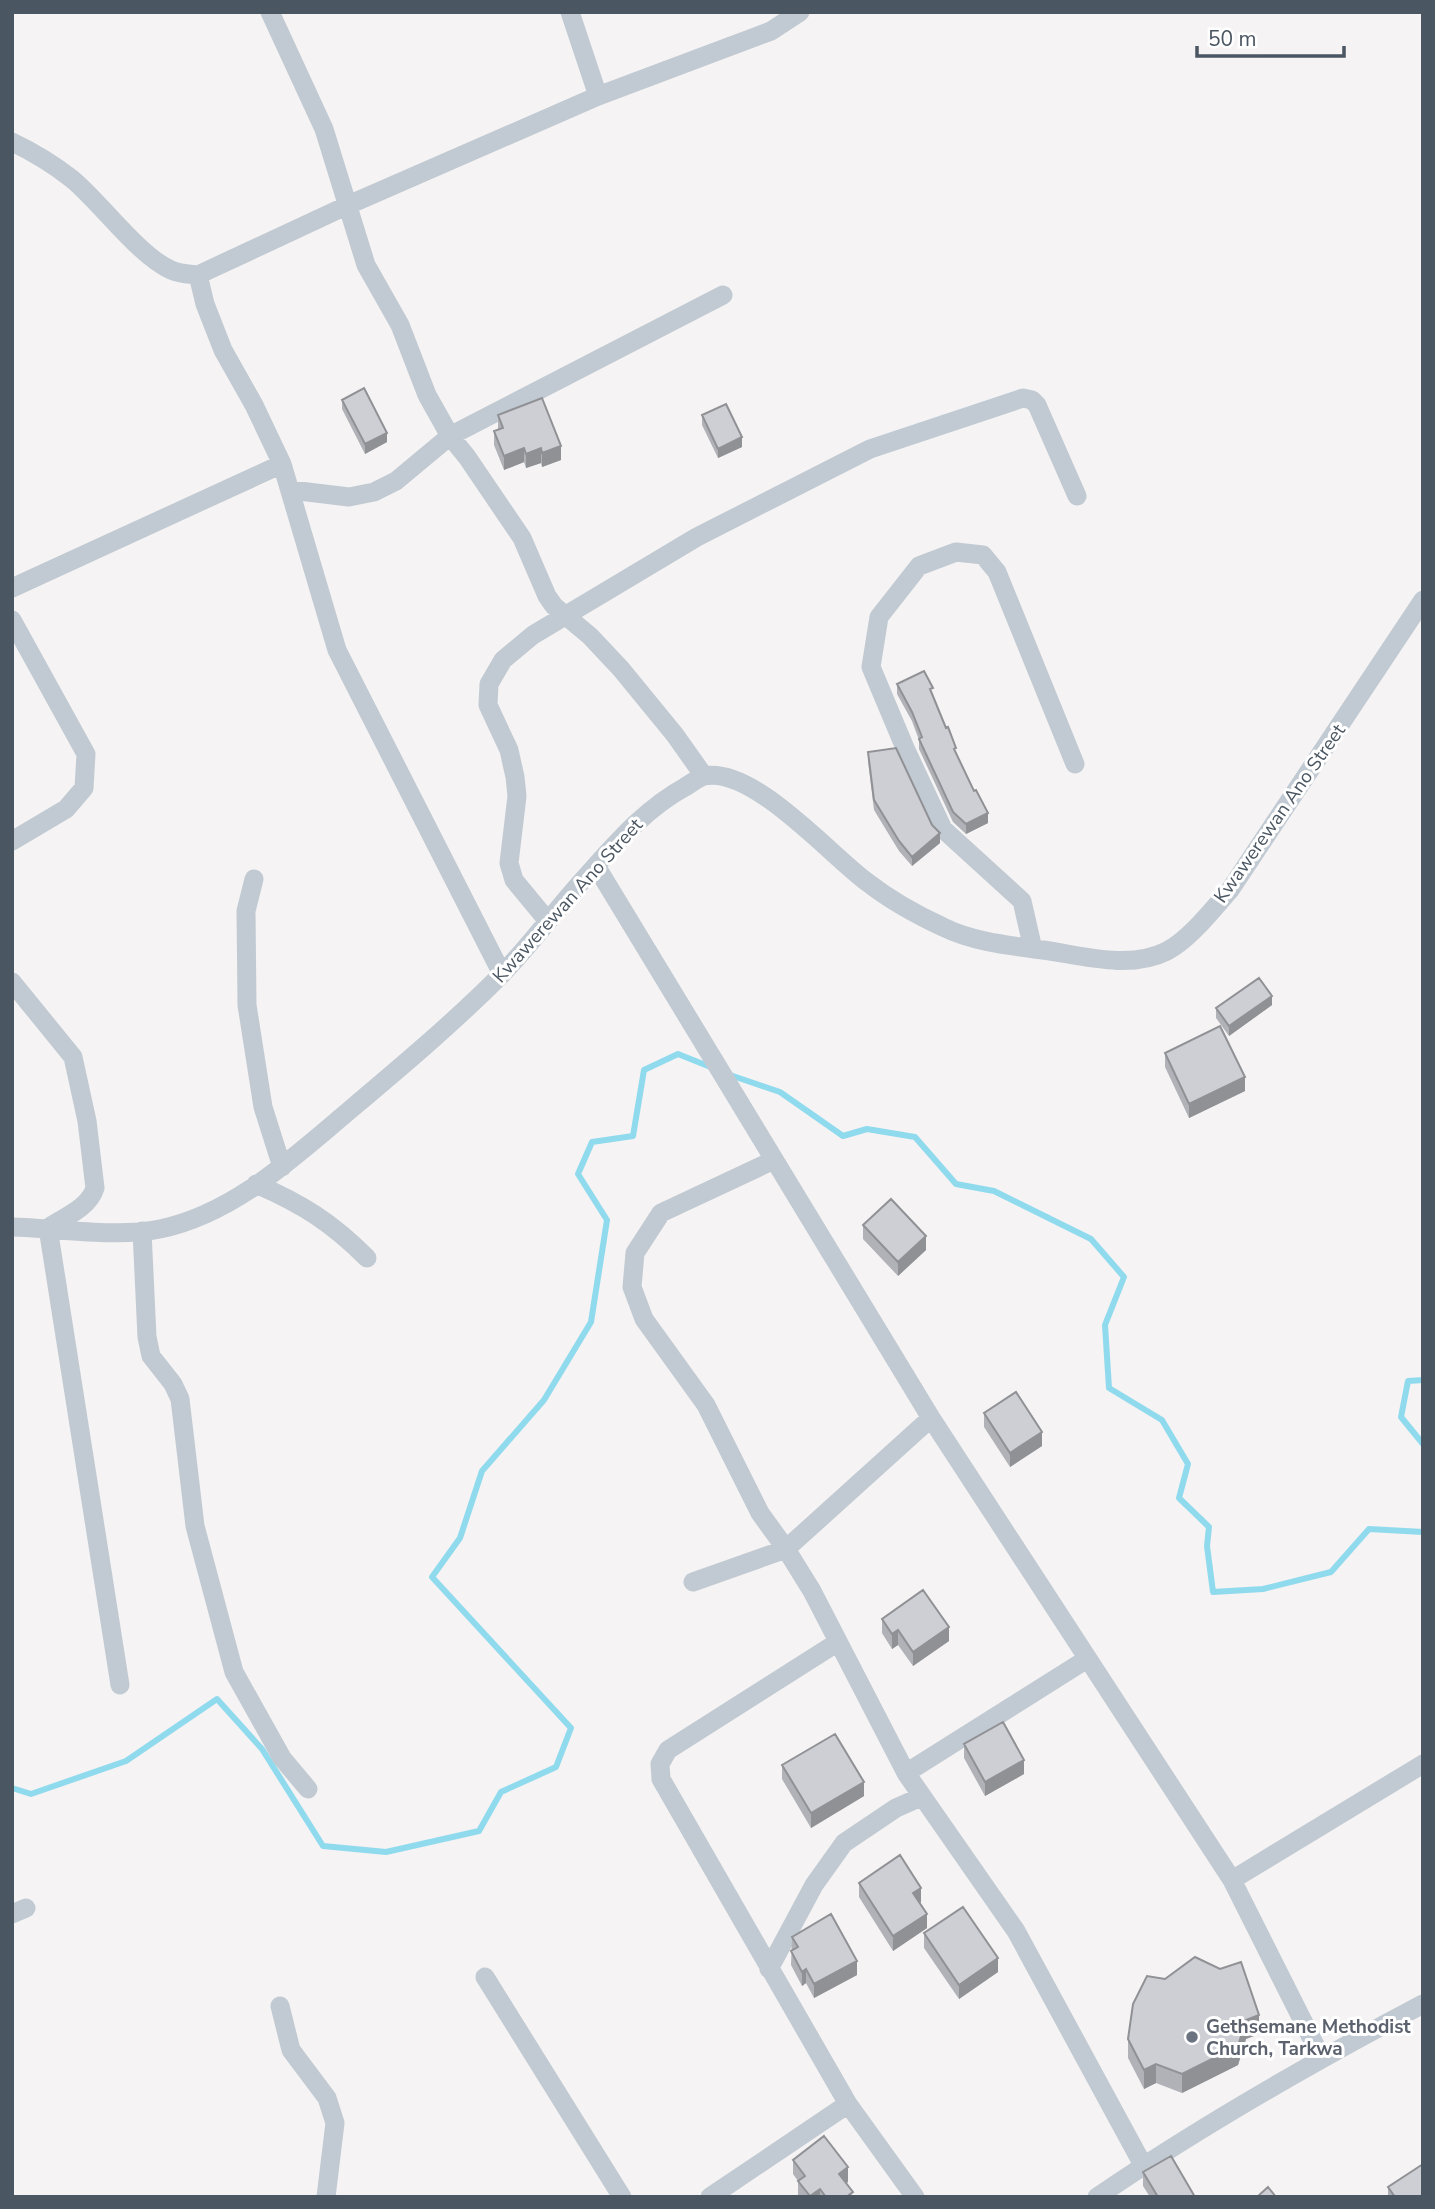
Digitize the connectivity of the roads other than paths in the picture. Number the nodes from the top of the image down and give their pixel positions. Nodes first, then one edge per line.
1 (270, 12) edge
2 (570, 12) edge
3 (800, 12) edge
4 (598, 96) junction
5 (12, 142) edge
6 (346, 206) junction
7 (198, 275) junction
8 (723, 295) dead end
9 (450, 436) junction
10 (282, 464) junction
11 (291, 490) junction
12 (1077, 496) dead end
13 (12, 588) edge
14 (1423, 600) edge
15 (565, 617) junction
16 (12, 620) edge
17 (18, 643) edge
18 (1075, 764) dead end
19 (704, 776) junction
20 (12, 841) edge
21 (596, 866) junction
22 (254, 879) dead end
23 (547, 920) junction
24 (1033, 949) junction
25 (502, 974) junction
26 (12, 982) edge
27 (774, 1160) junction
28 (282, 1167) junction
29 (256, 1184) junction
30 (12, 1227) edge
31 (48, 1228) junction
32 (142, 1231) junction
33 (368, 1258) dead end
34 (931, 1418) junction
35 (786, 1549) junction
36 (693, 1582) dead end
37 (838, 1642) junction
38 (1087, 1659) junction
39 (120, 1685) dead end
40 (1423, 1764) edge
41 (906, 1773) junction
42 (308, 1789) dead end
43 (921, 1797) junction
44 (1232, 1881) junction
45 (769, 1969) junction
46 (485, 1977) dead end
47 (1423, 2004) edge
48 (280, 2006) dead end
49 (1321, 2057) junction
50 (848, 2104) junction
51 (1143, 2165) junction
52 (326, 2197) edge
53 (622, 2197) edge
54 (709, 2197) edge
55 (915, 2197) edge
56 (1097, 2197) edge

1 - 6 street
2 - 4 street
3 - 4 street
4 - 6 street
5 - 7 street
6 - 7 street
6 - 9 street
7 - 10 street
8 - 9 street
9 - 11 street
9 - 15 street
10 - 11 street
10 - 13 street
11 - 25 street
12 - 15 street
14 - 24 street, Kwawerewan Ano Street
15 - 19 street
15 - 23 street
16 - 17 street
17 - 20 street
18 - 24 street
19 - 21 street, Kwawerewan Ano Street
19 - 24 street, Kwawerewan Ano Street
21 - 23 street, Kwawerewan Ano Street
21 - 27 street
22 - 28 street
23 - 25 street, Kwawerewan Ano Street
25 - 28 street, Kwawerewan Ano Street
26 - 31 street
27 - 34 street
27 - 35 street
28 - 29 street, Kwawerewan Ano Street
29 - 32 street, Kwawerewan Ano Street
29 - 33 street
30 - 31 street, Kwawerewan Ano Street
31 - 32 street, Kwawerewan Ano Street
31 - 39 street
32 - 42 street
34 - 35 street
34 - 38 street
35 - 36 street
35 - 37 street
37 - 41 street
37 - 45 street
38 - 41 street
38 - 44 street
40 - 44 street
41 - 43 street
43 - 45 street
43 - 51 street
44 - 49 street
45 - 50 street
46 - 53 street
47 - 49 street
48 - 52 street
49 - 51 street
50 - 54 street
50 - 55 street
51 - 56 street

